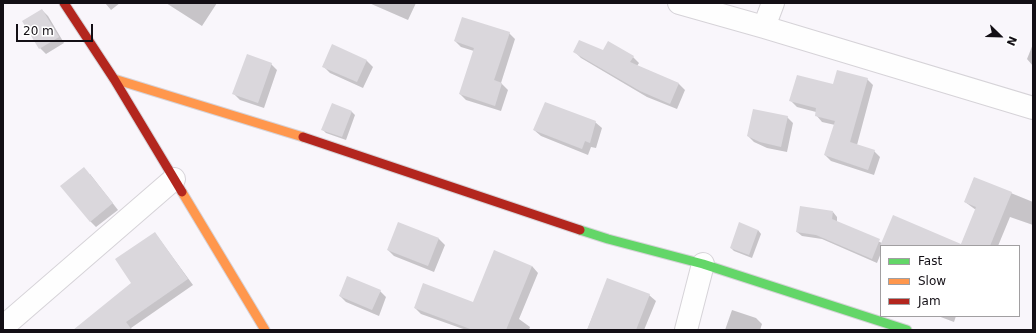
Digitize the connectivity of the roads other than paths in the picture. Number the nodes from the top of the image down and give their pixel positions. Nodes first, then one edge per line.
1 (64, 3) edge
2 (679, 3) edge
3 (773, 3) edge
4 (764, 27) junction
5 (114, 79) junction
6 (1033, 108) edge
7 (174, 179) junction
8 (703, 264) junction
9 (3, 328) edge
10 (265, 330) edge
11 (686, 330) edge
12 (907, 330) edge

1 - 5 street
2 - 4 street
3 - 4 street
4 - 6 street
5 - 7 street
5 - 8 street
7 - 9 street
7 - 10 street
8 - 11 street
8 - 12 street

